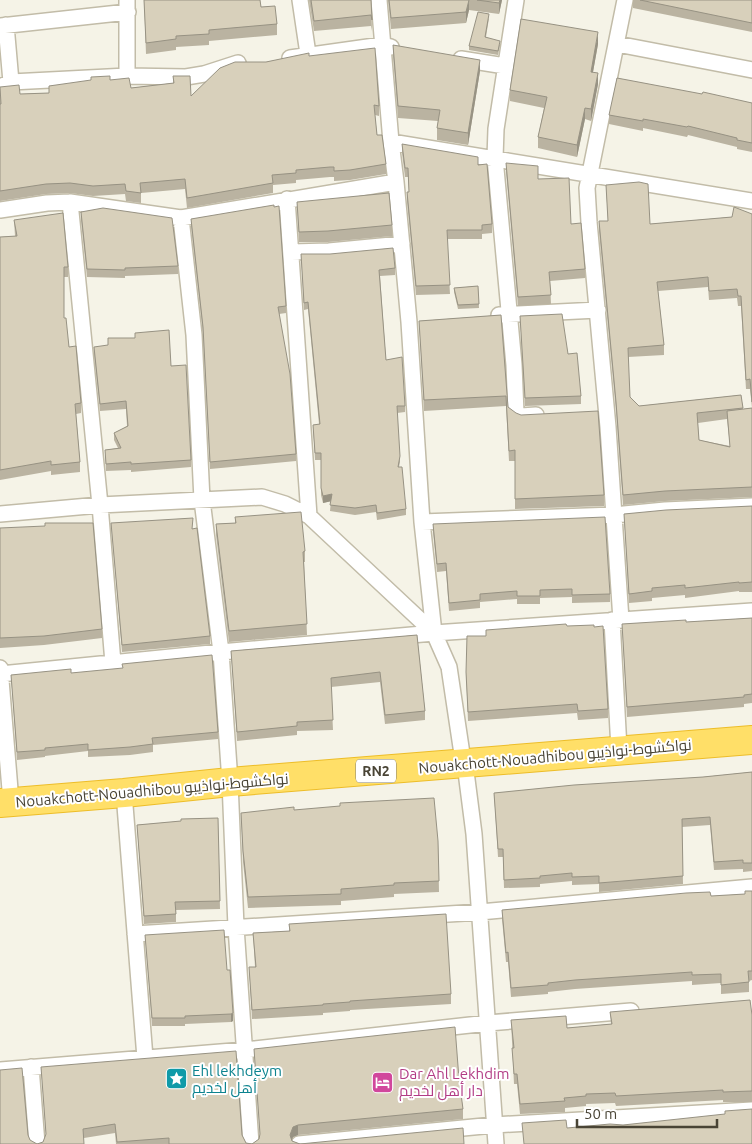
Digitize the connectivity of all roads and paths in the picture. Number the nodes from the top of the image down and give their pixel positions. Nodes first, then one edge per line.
1 (300, 0) edge
2 (379, 0) edge
3 (516, 0) edge
4 (625, 0) edge
5 (127, 6) edge
6 (3, 25) edge
7 (617, 44) junction
8 (382, 46) junction
9 (401, 49) edge
10 (308, 54) junction
11 (448, 57) edge
12 (272, 61) edge
13 (253, 63) edge
14 (505, 66) junction
15 (752, 70) edge
16 (127, 76) junction
17 (6, 84) edge
18 (391, 142) junction
19 (495, 158) junction
20 (590, 176) junction
21 (396, 182) junction
22 (287, 199) junction
23 (752, 201) edge
24 (70, 202) junction
25 (0, 210) edge
26 (181, 218) junction
27 (402, 244) junction
28 (291, 252) junction
29 (598, 310) junction
30 (508, 315) junction
31 (488, 316) edge
32 (607, 412) junction
33 (588, 413) edge
34 (550, 415) edge
35 (202, 500) junction
36 (100, 505) junction
37 (752, 506) edge
38 (0, 514) edge
39 (614, 515) junction
40 (309, 516) junction
41 (422, 522) junction
42 (752, 611) edge
43 (617, 620) junction
44 (434, 633) junction
45 (221, 652) junction
46 (113, 663) junction
47 (0, 668) edge
48 (0, 674) edge
49 (752, 740) edge
50 (619, 749) junction
51 (465, 764) junction
52 (230, 782) junction
53 (124, 793) junction
54 (5, 803) edge
55 (752, 887) edge
56 (480, 912) junction
57 (236, 927) junction
58 (134, 934) junction
59 (644, 1010) edge
60 (488, 1022) junction
61 (245, 1050) junction
62 (145, 1058) junction
63 (31, 1067) junction
64 (0, 1070) edge
65 (752, 1110) edge
66 (494, 1125) junction
67 (37, 1144) edge
68 (252, 1144) edge
69 (299, 1144) edge
70 (496, 1144) edge

1 - 10 street
2 - 8 street
3 - 14 street
4 - 7 street
5 - 6 street
5 - 16 street
6 - 17 street
7 - 15 street
7 - 20 street
8 - 9 street
8 - 10 street
8 - 18 street
10 - 12 street
11 - 14 street
13 - 16 street
14 - 19 street
16 - 17 street
18 - 19 street
18 - 21 street
19 - 20 street
19 - 30 street
20 - 23 street
20 - 29 street
21 - 22 street
21 - 27 street
22 - 26 street
22 - 28 street
24 - 25 street
24 - 26 street
24 - 36 street
26 - 35 street
27 - 28 street
27 - 41 street
28 - 40 street
29 - 30 street
29 - 32 street
30 - 31 street
30 - 34 street
32 - 33 street
32 - 39 street
35 - 36 street
35 - 40 street
35 - 45 street
36 - 38 street
36 - 46 street
37 - 39 street
39 - 41 street
39 - 43 street
40 - 44 street
41 - 44 street
42 - 43 street
43 - 44 street
43 - 50 street
44 - 45 street
44 - 51 street
45 - 46 street
45 - 52 street
46 - 48 street
47 - 48 street
48 - 54 street
49 - 50 highway, Nouakchott-Nouadhibou نواكشوط-نواذيبو / RN2
50 - 51 highway, Nouakchott-Nouadhibou نواكشوط-نواذيبو / RN2
51 - 52 highway, Nouakchott-Nouadhibou نواكشوط-نواذيبو / RN2
51 - 56 street
52 - 53 highway, Nouakchott-Nouadhibou نواكشوط-نواذيبو / RN2
52 - 57 street
53 - 54 highway, Nouakchott-Nouadhibou نواكشوط-نواذيبو / RN2
53 - 58 street
55 - 56 street
56 - 57 street
56 - 60 street
57 - 58 street
57 - 61 street
58 - 62 street
59 - 60 street
60 - 61 street
60 - 66 street
61 - 62 street
61 - 68 street
62 - 63 street
63 - 64 street
63 - 67 street
65 - 66 street
66 - 69 street
66 - 70 street

